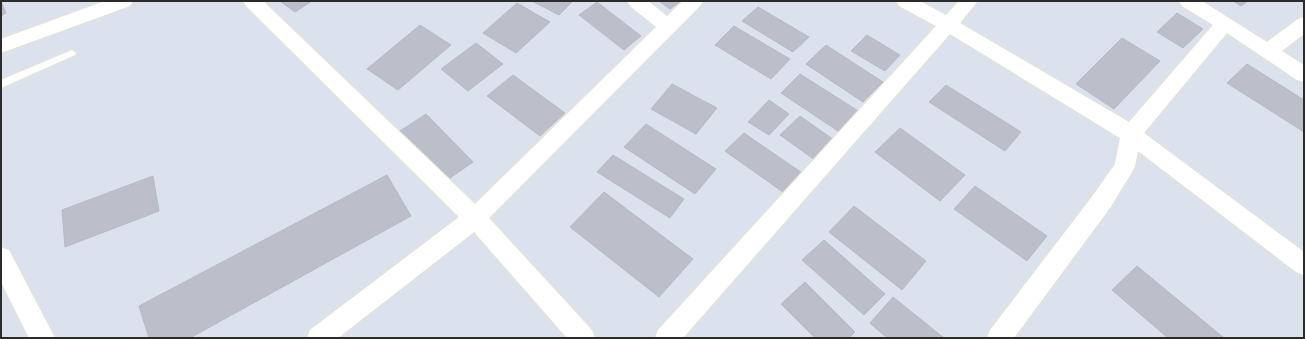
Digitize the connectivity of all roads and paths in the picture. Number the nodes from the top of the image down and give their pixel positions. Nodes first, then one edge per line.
1 (124, 1) edge
2 (252, 1) edge
3 (636, 1) edge
4 (694, 1) edge
5 (906, 1) edge
6 (968, 1) edge
7 (1188, 1) edge
8 (1225, 23) junction
9 (948, 24) junction
10 (1304, 24) edge
11 (667, 26) junction
12 (1, 46) edge
13 (1268, 52) junction
14 (72, 53) dead end
15 (1304, 75) edge
16 (1, 84) edge
17 (1131, 134) junction
18 (475, 218) junction
19 (1, 260) edge
20 (1304, 265) edge
21 (42, 338) edge
22 (318, 338) edge
23 (583, 338) edge
24 (667, 338) edge
25 (999, 338) edge

1 - 12 street
2 - 18 street
3 - 11 street
4 - 11 street
5 - 9 street
6 - 9 street
7 - 8 street
8 - 13 street
8 - 17 street
9 - 17 street
9 - 24 street
10 - 13 street
11 - 18 street
13 - 15 street
14 - 16 lane
17 - 20 street
17 - 25 street
18 - 22 street
18 - 23 street
19 - 21 street

